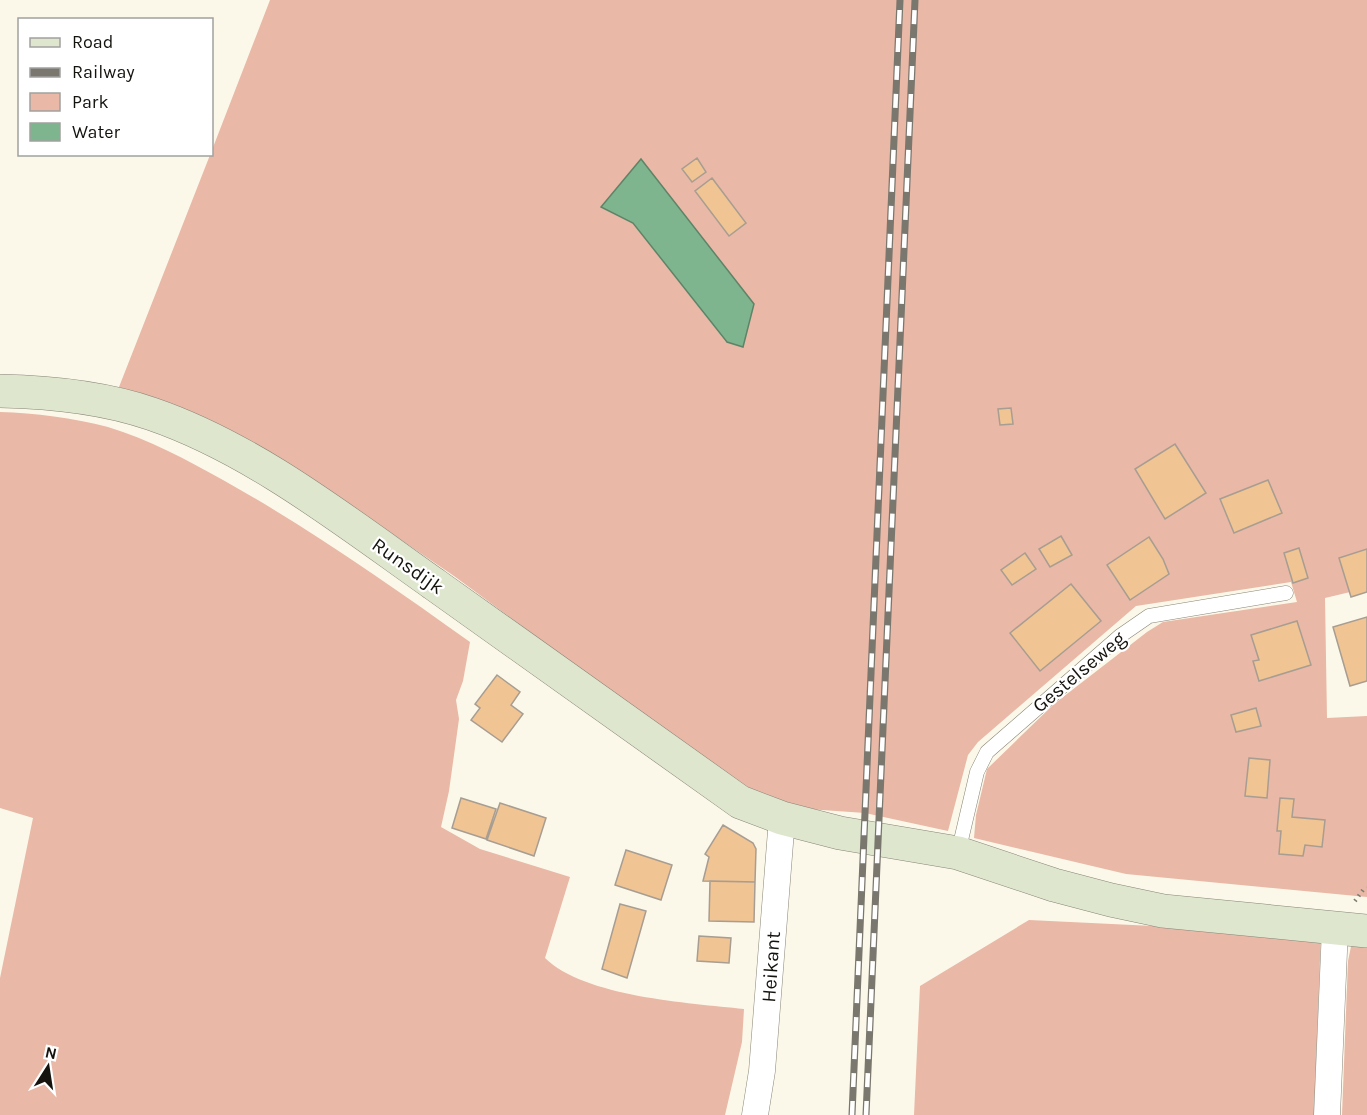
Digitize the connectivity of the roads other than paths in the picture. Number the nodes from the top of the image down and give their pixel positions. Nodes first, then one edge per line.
1 (0, 391) edge
2 (1286, 593) dead end
3 (782, 818) junction
4 (958, 853) junction
5 (1351, 929) edge
6 (754, 1115) edge
7 (1327, 1115) edge

1 - 3 street, Runsdijk
2 - 4 lane, Gestelseweg
3 - 4 street
3 - 6 street, Heikant
4 - 5 street
5 - 7 street

